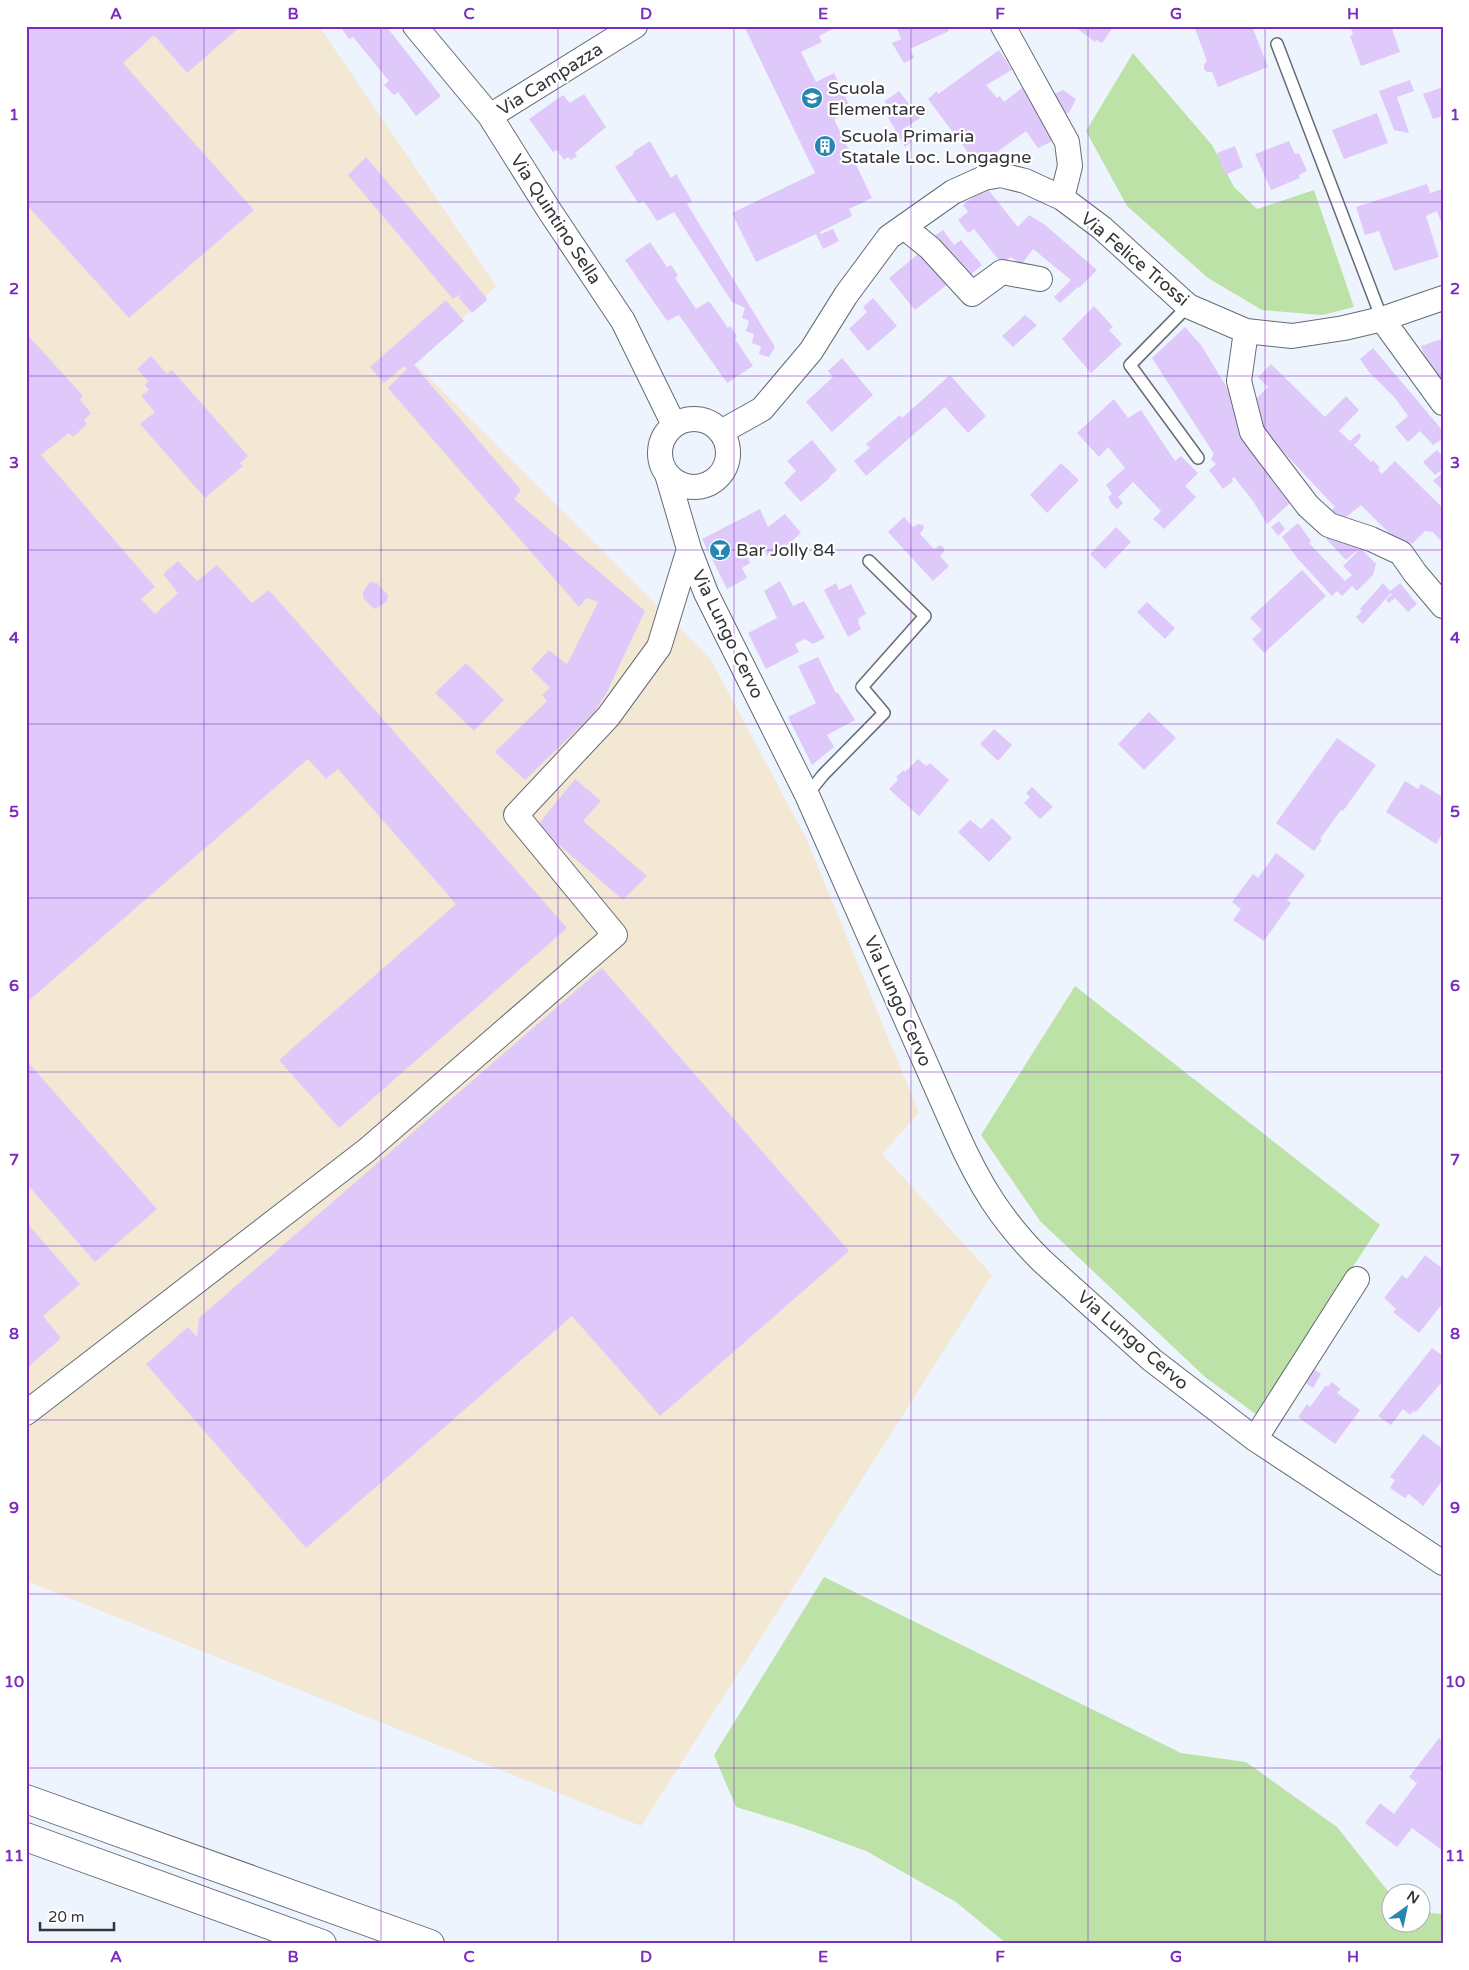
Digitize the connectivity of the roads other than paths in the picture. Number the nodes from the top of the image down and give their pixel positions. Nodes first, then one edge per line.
1 (415, 26) edge
2 (635, 26) edge
3 (1003, 26) edge
4 (1277, 44) dead end
5 (490, 116) junction
6 (1062, 198) junction
7 (904, 227) junction
8 (1040, 279) dead end
9 (1443, 298) edge
10 (1188, 306) junction
11 (1382, 320) junction
12 (1246, 331) junction
13 (1443, 402) edge
14 (674, 425) junction
15 (721, 432) junction
16 (1198, 458) dead end
17 (667, 474) junction
18 (712, 482) junction
19 (678, 517) junction
20 (689, 549) junction
21 (869, 561) dead end
22 (1443, 606) edge
23 (808, 795) junction
24 (1357, 1279) dead end
25 (26, 1413) edge
26 (1255, 1438) junction
27 (1443, 1563) edge
28 (26, 1799) edge
29 (26, 1837) edge
30 (322, 1944) edge
31 (430, 1944) edge

1 - 5 street, Via Quintino Sella
2 - 5 street, Via Campazza
3 - 6 street
4 - 11 lane
5 - 14 street, Via Quintino Sella
6 - 7 street, Via Felice Trossi
6 - 10 street, Via Felice Trossi
7 - 8 street
7 - 15 street, Via Felice Trossi
9 - 11 street, Via Felice Trossi
10 - 12 street, Via Felice Trossi
10 - 16 lane
11 - 12 street, Via Felice Trossi
11 - 13 street
12 - 22 street
14 - 15 street
14 - 17 street
15 - 18 street
17 - 18 street
17 - 19 street, Via Lungo Cervo
18 - 19 street
19 - 20 street, Via Lungo Cervo
20 - 23 street, Via Lungo Cervo
20 - 25 street
21 - 23 lane
23 - 26 street, Via Lungo Cervo
24 - 26 street
26 - 27 street, Via Lungo Cervo
28 - 31 highway
29 - 30 highway

